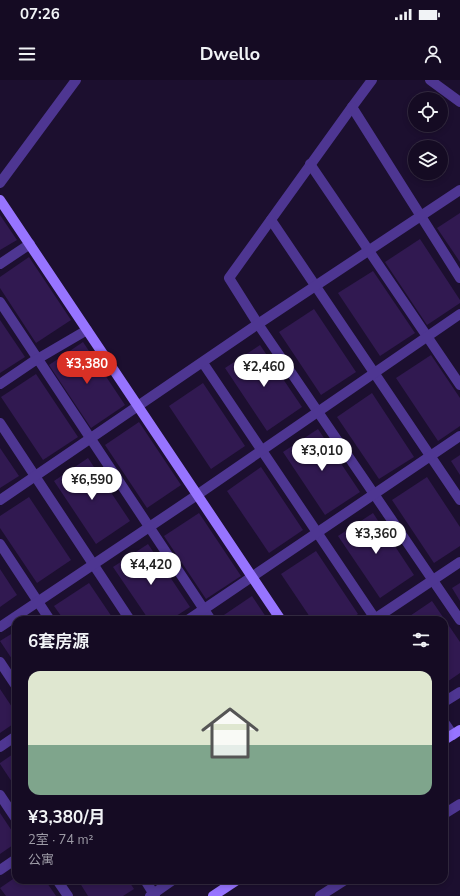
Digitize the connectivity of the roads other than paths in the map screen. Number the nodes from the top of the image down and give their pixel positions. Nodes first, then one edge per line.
1 (76, 80) edge
2 (372, 80) edge
3 (430, 80) edge
4 (460, 102) edge
5 (352, 107) junction
6 (310, 164) junction
7 (0, 183) edge
8 (460, 190) edge
9 (0, 200) edge
10 (421, 216) junction
11 (270, 220) junction
12 (30, 244) junction
13 (369, 251) junction
14 (0, 264) edge
15 (460, 278) edge
16 (316, 287) junction
17 (0, 302) edge
18 (460, 314) edge
19 (258, 324) junction
20 (87, 330) junction
21 (427, 337) junction
22 (38, 359) junction
23 (203, 363) junction
24 (374, 373) junction
25 (0, 384) edge
26 (460, 385) edge
27 (138, 406) junction
28 (318, 412) junction
29 (0, 423) edge
30 (460, 436) edge
31 (91, 438) junction
32 (262, 450) junction
33 (430, 456) junction
34 (35, 476) junction
35 (374, 494) junction
36 (197, 495) junction
37 (0, 500) edge
38 (460, 500) edge
39 (149, 527) junction
40 (317, 533) junction
41 (0, 544) edge
42 (460, 562) edge
43 (93, 564) junction
44 (252, 577) junction
45 (433, 580) junction
46 (38, 601) junction
47 (204, 609) junction
48 (16, 616) edge
49 (47, 616) edge
50 (127, 616) edge
51 (194, 616) edge
52 (208, 616) edge
53 (278, 616) edge
54 (371, 616) edge
55 (380, 616) edge
56 (12, 619) edge
57 (460, 620) edge
58 (0, 627) edge
59 (0, 662) edge
60 (12, 680) edge
61 (460, 692) edge
62 (448, 700) edge
63 (12, 739) edge
64 (0, 747) edge
65 (0, 795) edge
66 (460, 804) edge
67 (448, 812) edge
68 (12, 813) edge
69 (12, 862) edge
70 (0, 870) edge
71 (60, 884) edge
72 (147, 884) edge
73 (168, 884) edge
74 (224, 884) edge
75 (338, 884) edge
76 (153, 895) edge
77 (68, 896) edge
78 (213, 896) edge
79 (320, 896) edge

1 - 7 street
2 - 5 street
3 - 4 street
5 - 6 street
5 - 10 street
6 - 11 street
6 - 13 street
8 - 10 street
9 - 12 street
10 - 13 street
10 - 15 street
11 - 16 street
11 - 19 street
12 - 14 street
12 - 20 street
13 - 16 street
13 - 21 street
16 - 19 street
16 - 24 street
17 - 22 street
18 - 21 street
19 - 23 street
19 - 28 street
20 - 22 street
20 - 27 street
21 - 24 street
21 - 26 street
22 - 25 street
22 - 31 street
23 - 27 street
23 - 32 street
24 - 28 street
24 - 33 street
27 - 31 street
27 - 36 street
28 - 32 street
28 - 35 street
29 - 34 street
30 - 33 street
31 - 34 street
31 - 39 street
32 - 36 street
32 - 40 street
33 - 35 street
33 - 38 street
34 - 37 street
34 - 43 street
35 - 40 street
35 - 45 street
36 - 39 street
36 - 44 street
39 - 43 street
39 - 47 street
40 - 44 street
40 - 54 street
41 - 46 street
42 - 45 street
43 - 46 street
43 - 50 street
44 - 47 street
44 - 53 street
45 - 55 street
45 - 57 street
46 - 48 street
46 - 49 street
47 - 51 street
47 - 52 street
56 - 58 street
59 - 60 street
61 - 62 street
63 - 64 street
65 - 68 street
66 - 67 street
69 - 70 street
71 - 77 street
72 - 76 street
73 - 76 street
74 - 78 street
75 - 79 street

